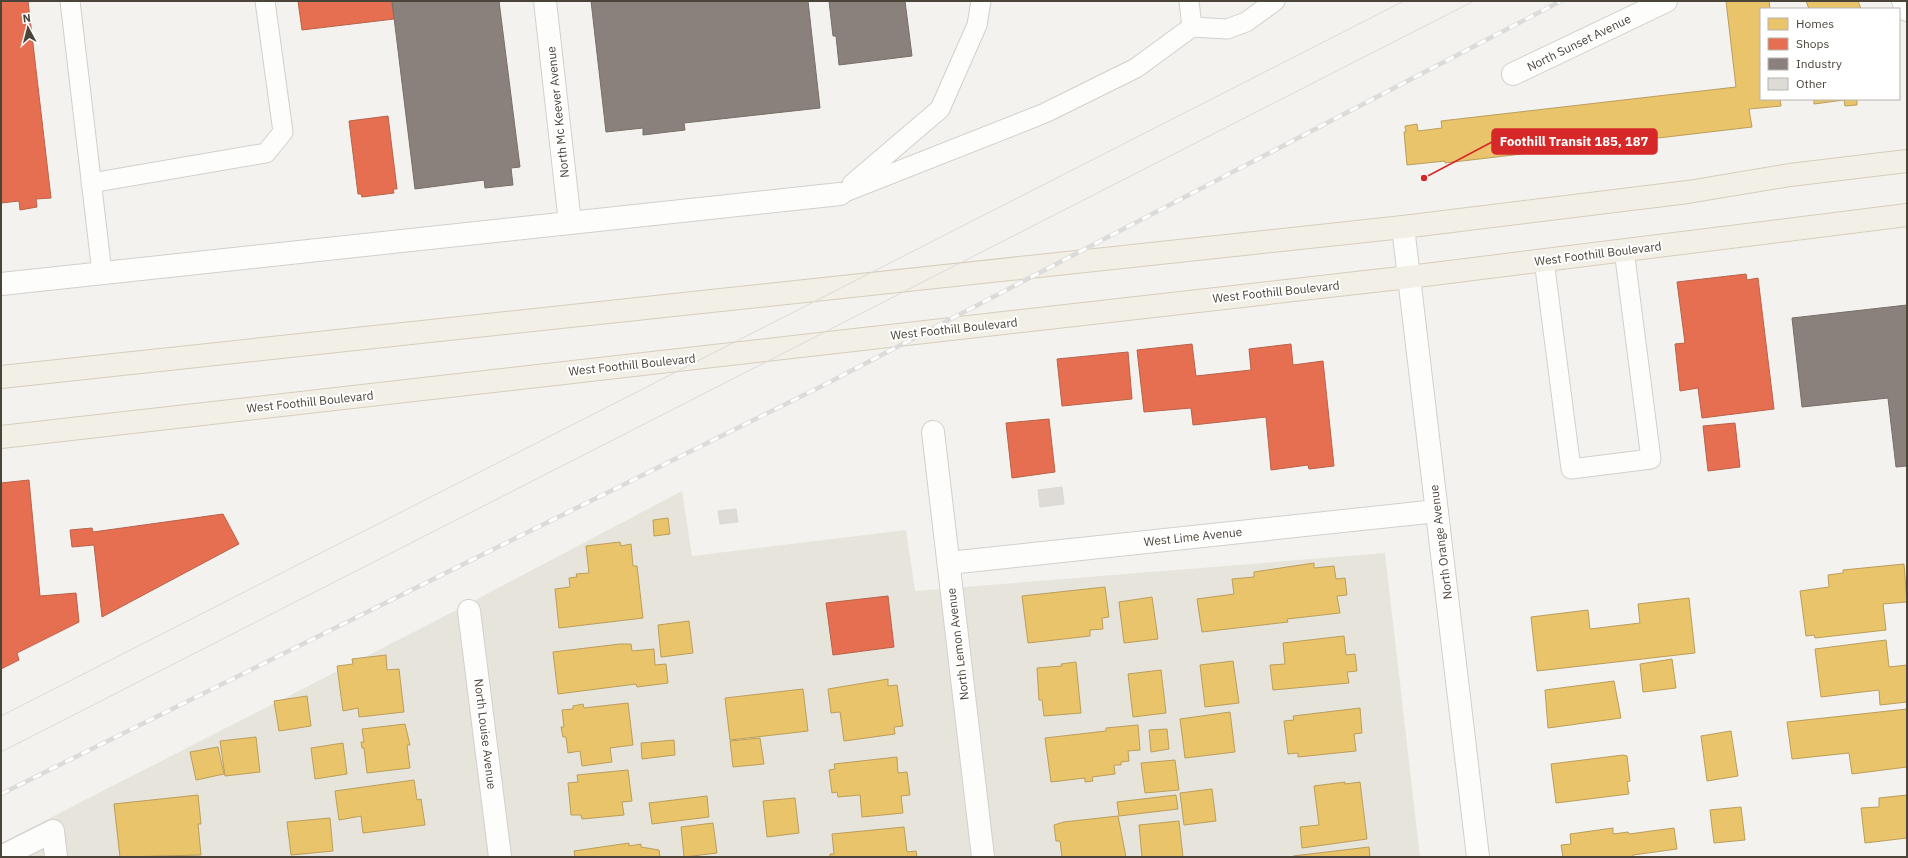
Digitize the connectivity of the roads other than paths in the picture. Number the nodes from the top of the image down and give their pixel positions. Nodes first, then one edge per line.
1 (70, 1) edge
2 (265, 1) edge
3 (545, 1) edge
4 (981, 1) edge
5 (1189, 1) edge
6 (1275, 1) edge
7 (1666, 1) edge
8 (1903, 1) edge
9 (1907, 10) edge
10 (1192, 27) junction
11 (1513, 74) dead end
12 (1907, 161) edge
13 (91, 183) junction
14 (840, 194) junction
15 (1907, 215) edge
16 (570, 223) junction
17 (1402, 228) junction
18 (1624, 250) junction
19 (1544, 260) junction
20 (102, 273) junction
21 (1409, 277) junction
22 (1, 284) edge
23 (1, 377) edge
24 (934, 432) dead end
25 (1, 437) edge
26 (1437, 511) junction
27 (949, 563) junction
28 (470, 611) dead end
29 (1, 857) edge
30 (56, 857) edge
31 (500, 857) edge
32 (982, 857) edge
33 (1478, 857) edge

1 - 13 lane
2 - 13 lane
3 - 16 street, North Mc Keever Avenue
4 - 14 lane
5 - 10 lane
6 - 10 lane
7 - 11 street, North Sunset Avenue
8 - 9 street
10 - 14 lane
12 - 17 main road
13 - 20 lane
14 - 16 street
15 - 18 main road, West Foothill Boulevard
16 - 20 street
17 - 21 street, North Orange Avenue
17 - 23 main road
18 - 19 main road, West Foothill Boulevard
18 - 19 lane
19 - 21 main road, West Foothill Boulevard
20 - 22 street
21 - 25 main road, West Foothill Boulevard
21 - 26 street, North Orange Avenue
24 - 27 street, North Lemon Avenue
26 - 27 street, West Lime Avenue
26 - 33 street, North Orange Avenue
27 - 32 street, North Lemon Avenue
28 - 31 street, North Louise Avenue
29 - 30 street

